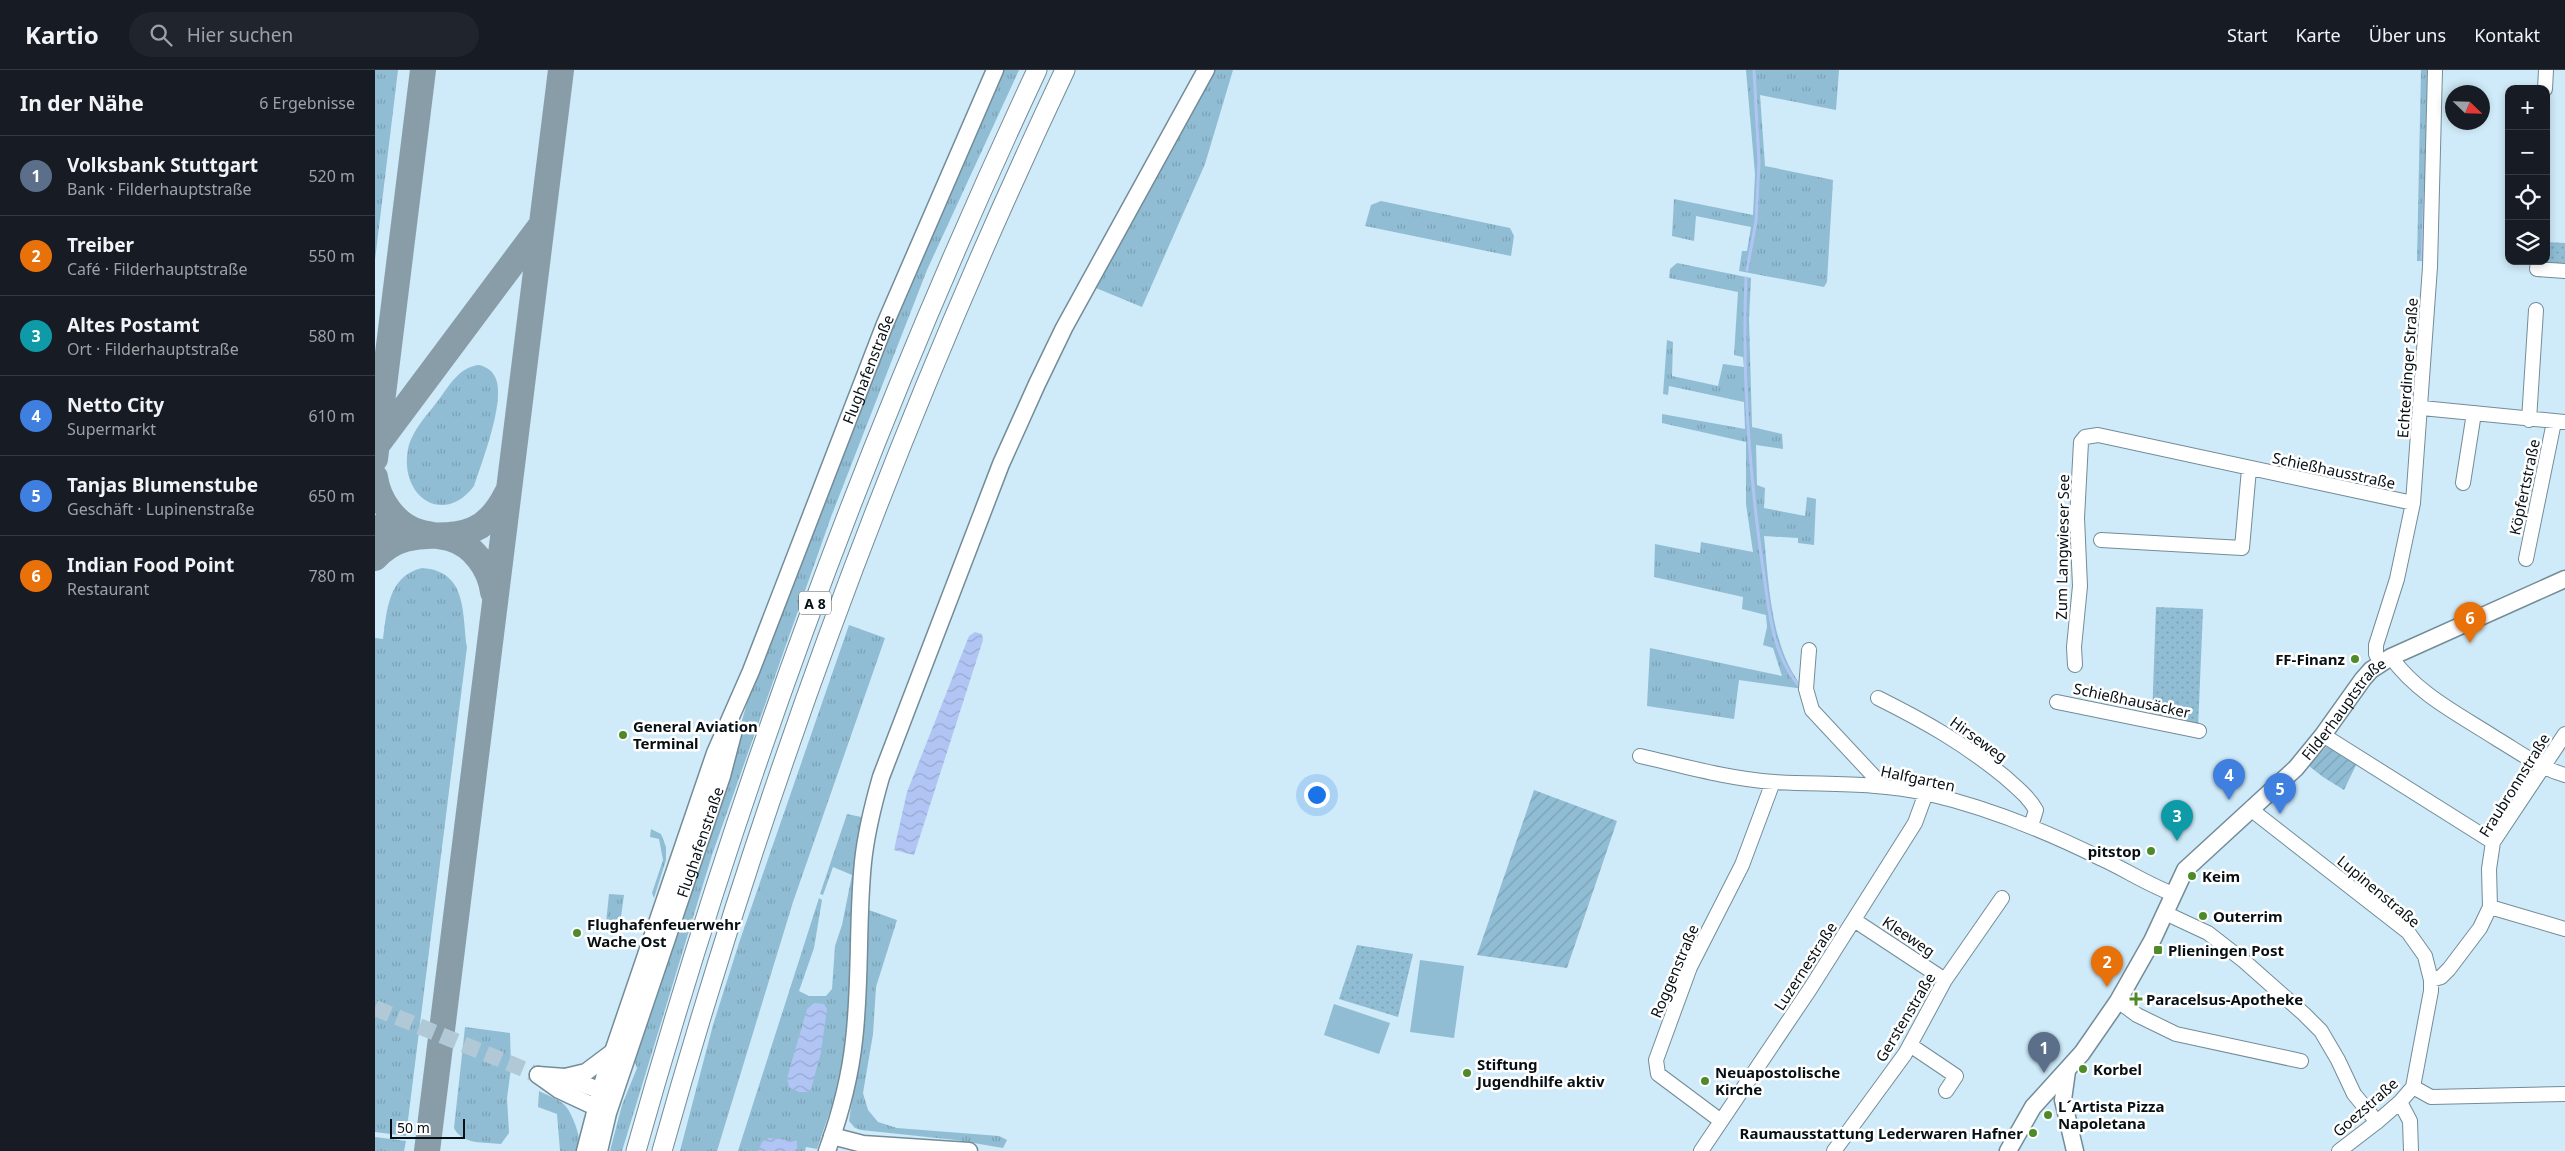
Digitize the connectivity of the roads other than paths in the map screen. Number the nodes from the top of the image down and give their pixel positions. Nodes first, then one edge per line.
1 (995, 70) edge
2 (1037, 70) edge
3 (1065, 70) edge
4 (1206, 70) edge
5 (2435, 70) edge
6 (2546, 70) edge
7 (2545, 85) edge
8 (2537, 265) edge
9 (2565, 270) edge
10 (2536, 310) dead end
11 (2421, 408) junction
12 (2474, 413) junction
13 (2529, 420) junction
14 (2559, 422) edge
15 (2092, 434) joint
16 (2249, 469) junction
17 (2463, 483) dead end
18 (2413, 503) junction
19 (2101, 540) dead end
20 (2525, 559) dead end
21 (2565, 579) edge
22 (1809, 650) dead end
23 (2386, 660) junction
24 (2075, 665) dead end
25 (751, 671) junction
26 (1879, 698) dead end
27 (2057, 702) dead end
28 (2199, 731) dead end
29 (2565, 734) edge
30 (2323, 735) junction
31 (1641, 756) dead end
32 (2543, 767) junction
33 (2565, 776) edge
34 (1773, 782) junction
35 (1882, 785) junction
36 (1926, 793) junction
37 (2252, 807) junction
38 (2031, 826) junction
39 (2493, 842) junction
40 (2173, 894) junction
41 (2002, 898) dead end
42 (2490, 907) junction
43 (2165, 912) junction
44 (1854, 920) junction
45 (2565, 929) edge
46 (1945, 980) junction
47 (2431, 980) junction
48 (2118, 1001) junction
49 (1910, 1045) junction
50 (614, 1051) junction
51 (2301, 1061) dead end
52 (2067, 1071) junction
53 (565, 1077) junction
54 (2413, 1087) junction
55 (1946, 1091) dead end
56 (607, 1093) junction
57 (2565, 1094) edge
58 (2041, 1096) junction
59 (2063, 1100) junction
60 (2400, 1102) junction
61 (602, 1110) junction
62 (1721, 1121) junction
63 (2377, 1122) junction
64 (829, 1144) edge
65 (885, 1145) junction
66 (585, 1151) edge
67 (599, 1151) edge
68 (636, 1151) edge
69 (663, 1151) edge
70 (867, 1151) edge
71 (969, 1151) edge
72 (1701, 1151) edge
73 (1834, 1151) edge
74 (2008, 1151) edge
75 (2075, 1151) edge
76 (2339, 1151) edge
77 (2411, 1151) edge

1 - 25 main road, Flughafenstraße
2 - 68 highway, A 8
3 - 69 highway, A 8
4 - 64 main road
5 - 11 street, Echterdinger Straße
6 - 7 street
8 - 9 street
10 - 13 street, Köpfertstraße
11 - 12 street, Köpfertstraße
11 - 18 street, Echterdinger Straße
12 - 13 street, Köpfertstraße
12 - 17 street
13 - 14 street, Köpfertstraße
14 - 20 street, Köpfertstraße
15 - 16 street, Schießhausstraße
15 - 24 street, Zum Langwieser See
16 - 18 street, Schießhausstraße
16 - 19 street, Schießhausstraße
18 - 23 street, Echterdinger Straße
21 - 23 main road, Filderhauptstraße
22 - 35 street
23 - 30 main road, Filderhauptstraße
23 - 32 street
25 - 50 main road, Flughafenstraße
25 - 56 main road, Flughafenstraße
26 - 38 street, Hirseweg
27 - 28 street, Schießhausäcker
29 - 32 street, Fraubronnstraße
30 - 37 main road, Filderhauptstraße
30 - 39 street
31 - 34 street, Halfgarten
32 - 33 street
32 - 39 street, Fraubronnstraße
34 - 35 street, Halfgarten
34 - 62 street, Roggenstraße
35 - 36 street, Halfgarten
36 - 38 street, Halfgarten
36 - 44 street, Luzernestraße
37 - 40 main road, Filderhauptstraße
37 - 47 street, Lupinenstraße
38 - 40 street, Halfgarten
39 - 42 street, Fraubronnstraße
40 - 43 main road, Filderhauptstraße
41 - 46 street, Gerstenstraße
42 - 45 street
42 - 47 street, Fraubronnstraße
43 - 48 main road, Filderhauptstraße
43 - 63 street
44 - 46 street, Kleeweg
44 - 62 street, Luzernestraße
46 - 49 street, Gerstenstraße
47 - 54 street, Lupinenstraße
48 - 51 street
48 - 52 main road, Filderhauptstraße
49 - 55 street
49 - 73 street, Gerstenstraße
50 - 53 main road
50 - 56 main road, Flughafenstraße
52 - 58 main road, Filderhauptstraße
52 - 59 main road
53 - 56 main road
53 - 61 main road
54 - 57 street
54 - 60 street, Goezstraße
56 - 61 main road
58 - 59 main road
58 - 74 main road, Filderhauptstraße
59 - 75 main road
60 - 63 street, Goezstraße
60 - 77 street
61 - 66 main road
61 - 67 main road
62 - 72 street, Luzernestraße
63 - 76 street, Goezstraße
64 - 65 main road
65 - 70 main road
65 - 71 main road

